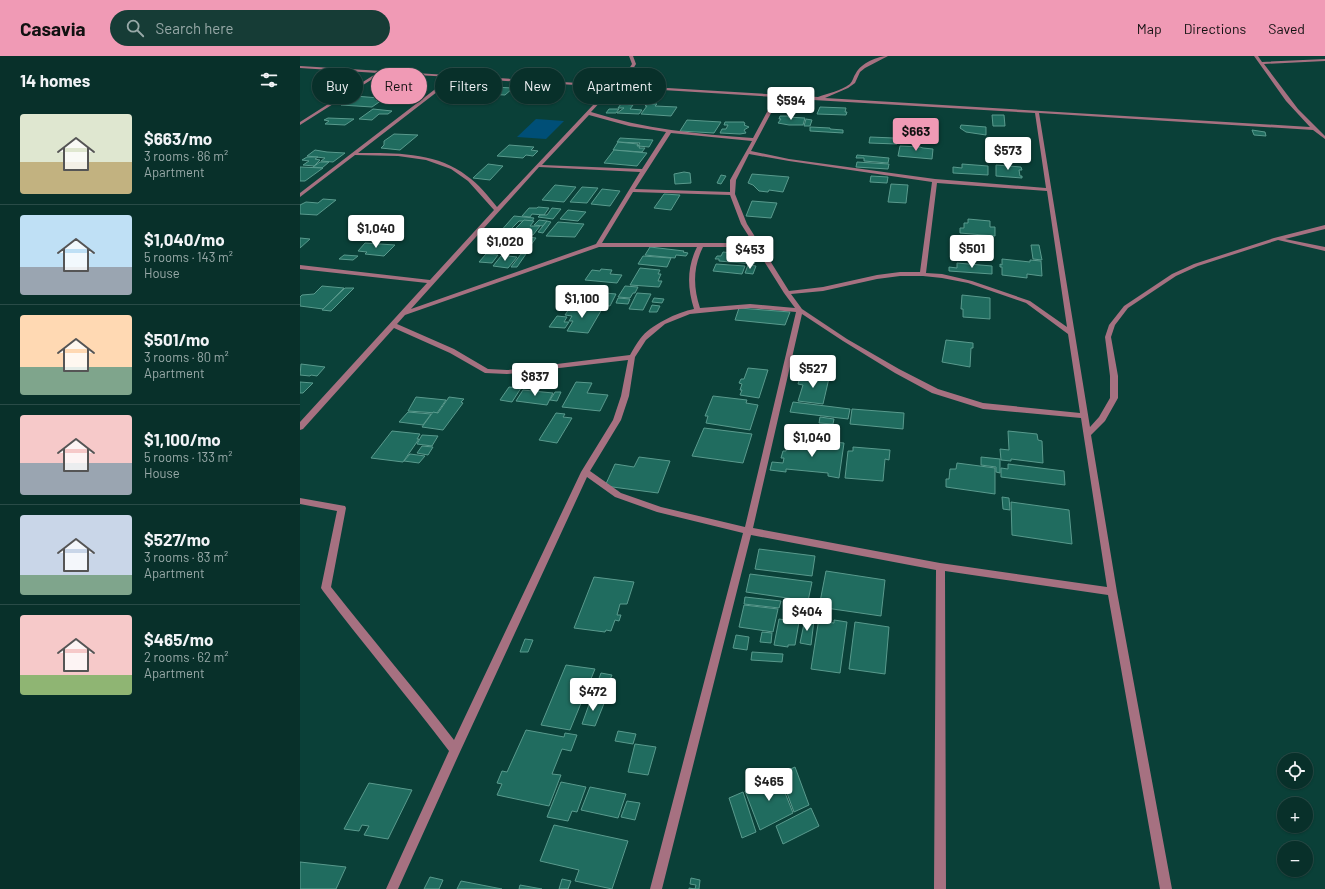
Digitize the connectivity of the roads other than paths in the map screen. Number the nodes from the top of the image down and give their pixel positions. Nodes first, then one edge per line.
1 (631, 56) edge
2 (886, 56) edge
3 (1256, 56) edge
4 (1325, 60) edge
5 (1261, 63) junction
6 (300, 67) edge
7 (311, 67) junction
8 (632, 68) edge
9 (371, 71) edge
10 (300, 74) edge
11 (371, 78) edge
12 (502, 80) edge
13 (573, 84) edge
14 (666, 89) edge
15 (435, 91) edge
16 (778, 96) junction
17 (816, 99) junction
18 (596, 104) edge
19 (588, 113) junction
20 (1037, 113) junction
21 (300, 124) edge
22 (1314, 129) junction
23 (669, 132) junction
24 (1325, 138) edge
25 (755, 140) junction
26 (748, 152) junction
27 (355, 154) junction
28 (539, 166) junction
29 (643, 171) junction
30 (935, 181) junction
31 (631, 190) junction
32 (1049, 190) junction
33 (732, 194) junction
34 (300, 195) edge
35 (497, 210) junction
36 (1325, 227) edge
37 (1276, 239) junction
38 (598, 245) junction
39 (701, 245) junction
40 (757, 245) junction
41 (1325, 249) edge
42 (300, 267) edge
43 (923, 274) junction
44 (432, 282) junction
45 (787, 293) junction
46 (698, 310) junction
47 (800, 310) junction
48 (404, 313) junction
49 (393, 326) junction
50 (1071, 333) junction
51 (632, 357) junction
52 (1084, 416) junction
53 (300, 427) edge
54 (1087, 434) junction
55 (585, 472) junction
56 (300, 501) edge
57 (748, 532) junction
58 (940, 567) junction
59 (1112, 592) junction
60 (455, 750) junction
61 (392, 889) edge
62 (656, 889) edge
63 (940, 889) edge
64 (1166, 889) edge

1 - 8 street
2 - 17 street
3 - 5 street
4 - 5 street
5 - 22 street
6 - 7 street
7 - 9 street
7 - 10 street
11 - 21 street
12 - 13 street
14 - 16 street
15 - 27 street
16 - 17 street
16 - 25 street
17 - 20 street
18 - 19 street
19 - 23 street
19 - 28 street
20 - 22 street
20 - 32 street
22 - 24 street
23 - 25 street
23 - 29 street
25 - 26 street
26 - 30 street
26 - 33 street
27 - 34 street
27 - 35 street
28 - 29 street
28 - 35 street
29 - 31 street
30 - 32 street
30 - 43 street
31 - 33 street
31 - 38 street
32 - 50 street
33 - 40 street
35 - 44 street
36 - 37 street
37 - 41 street
37 - 54 street
38 - 39 street
38 - 48 street
39 - 40 street
39 - 46 street
40 - 45 street
42 - 44 street
43 - 45 street
43 - 50 street
44 - 48 street
45 - 47 street
46 - 47 street
46 - 51 street
47 - 52 street
47 - 57 street
48 - 49 street
49 - 51 street
49 - 53 street
50 - 52 street
51 - 55 street
52 - 54 street
54 - 59 street
55 - 57 street
55 - 60 street
56 - 60 street
57 - 58 street
57 - 62 street
58 - 59 street
58 - 63 street
59 - 64 street
60 - 61 street

